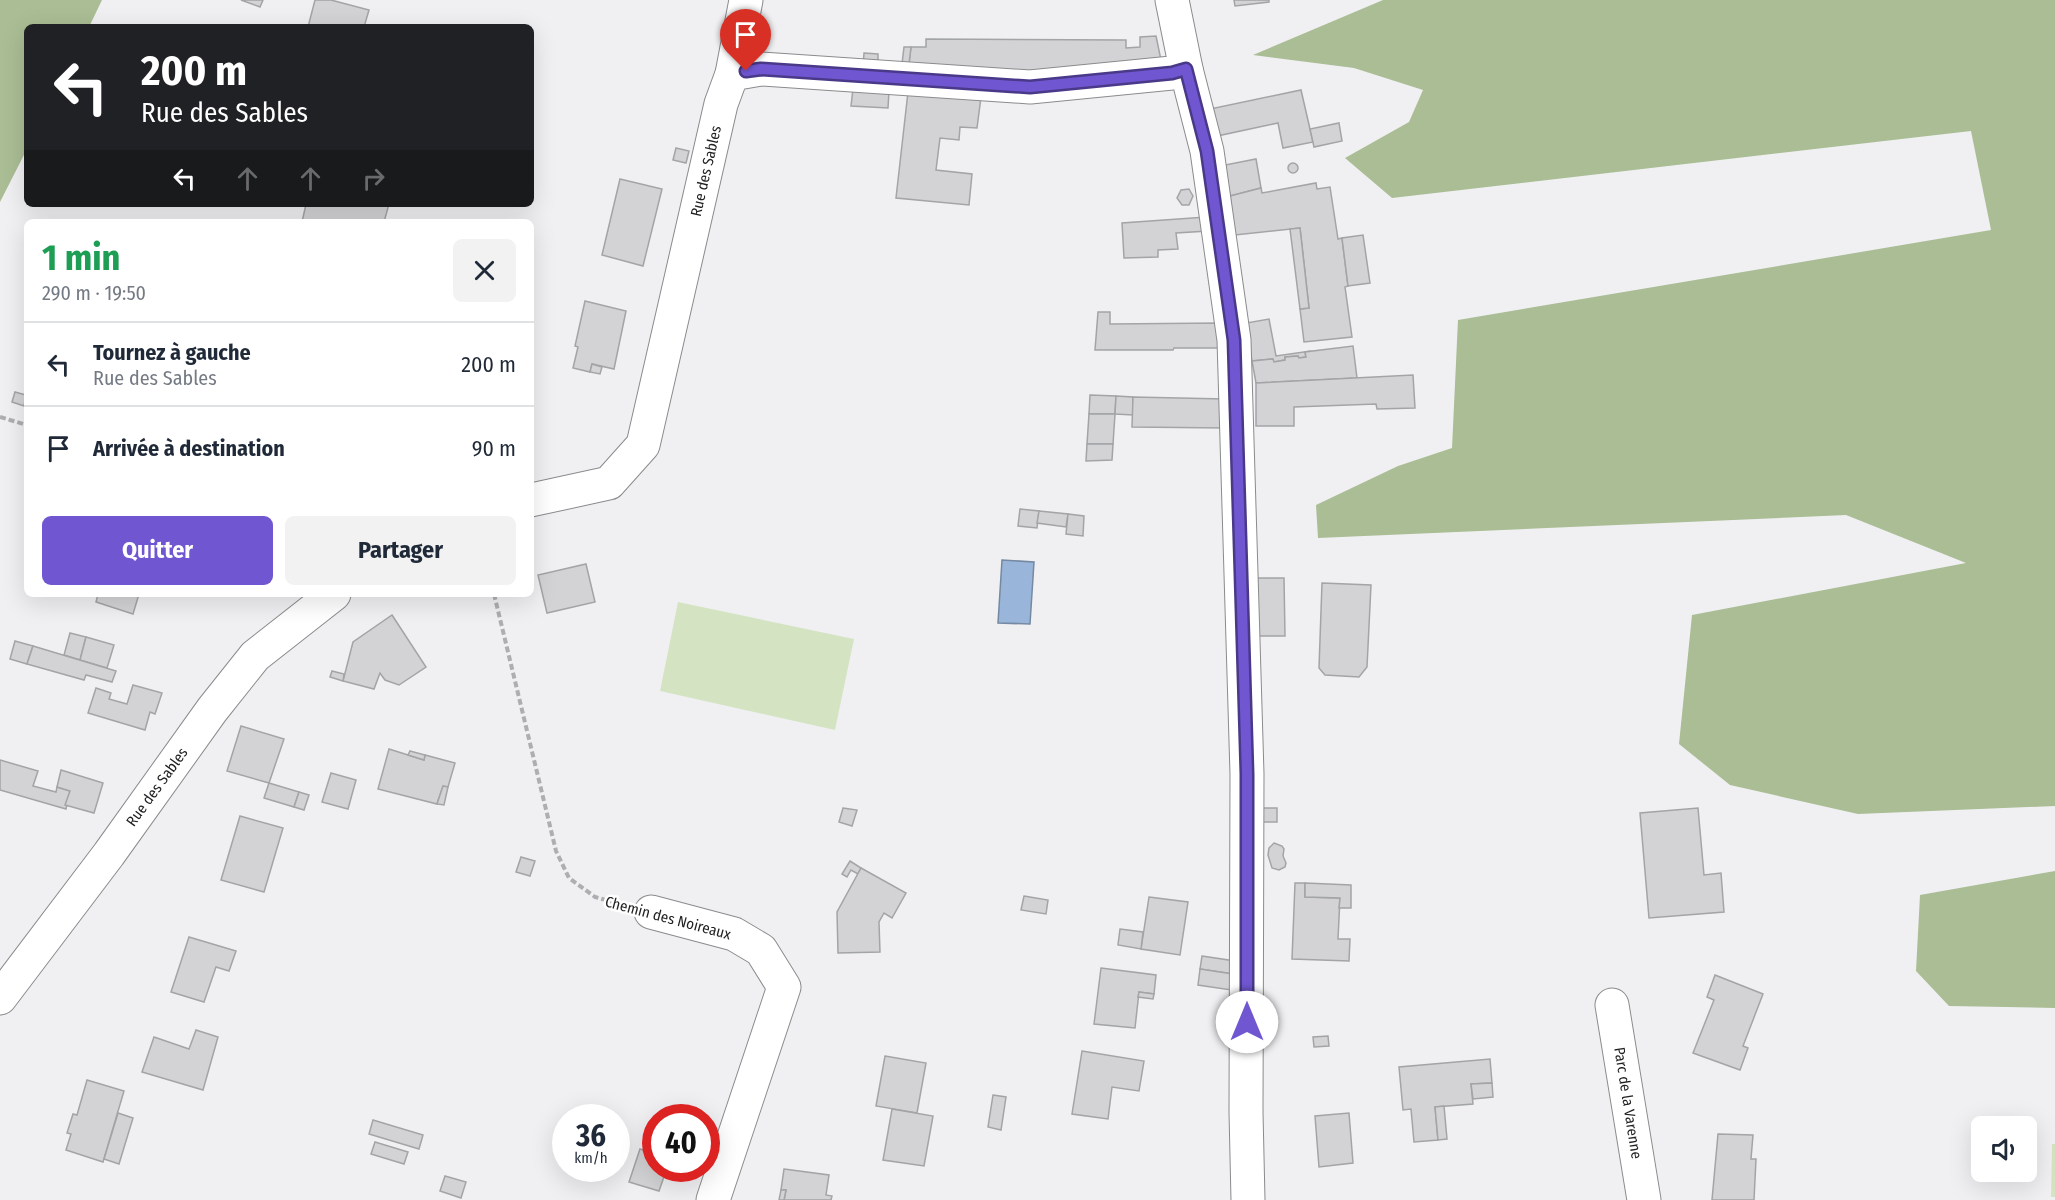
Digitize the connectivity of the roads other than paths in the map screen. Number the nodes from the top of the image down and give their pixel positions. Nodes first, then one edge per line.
1 (746, 0) edge
2 (1172, 0) edge
3 (1186, 69) junction
4 (732, 74) junction
5 (534, 499) edge
6 (330, 597) edge
7 (651, 912) road end
8 (0, 998) edge
9 (1612, 1005) dead end
10 (1246, 1112) junction
11 (712, 1200) edge
12 (1228, 1200) edge
13 (1248, 1200) edge
14 (1644, 1200) edge

1 - 4 street, Rue des Sables
2 - 3 street
3 - 4 street
3 - 10 street
4 - 5 street, Rue des Sables
6 - 8 street, Rue des Sables
7 - 11 street, Chemin des Noireaux
9 - 14 street, Parc de la Varenne
10 - 12 street
10 - 13 street

